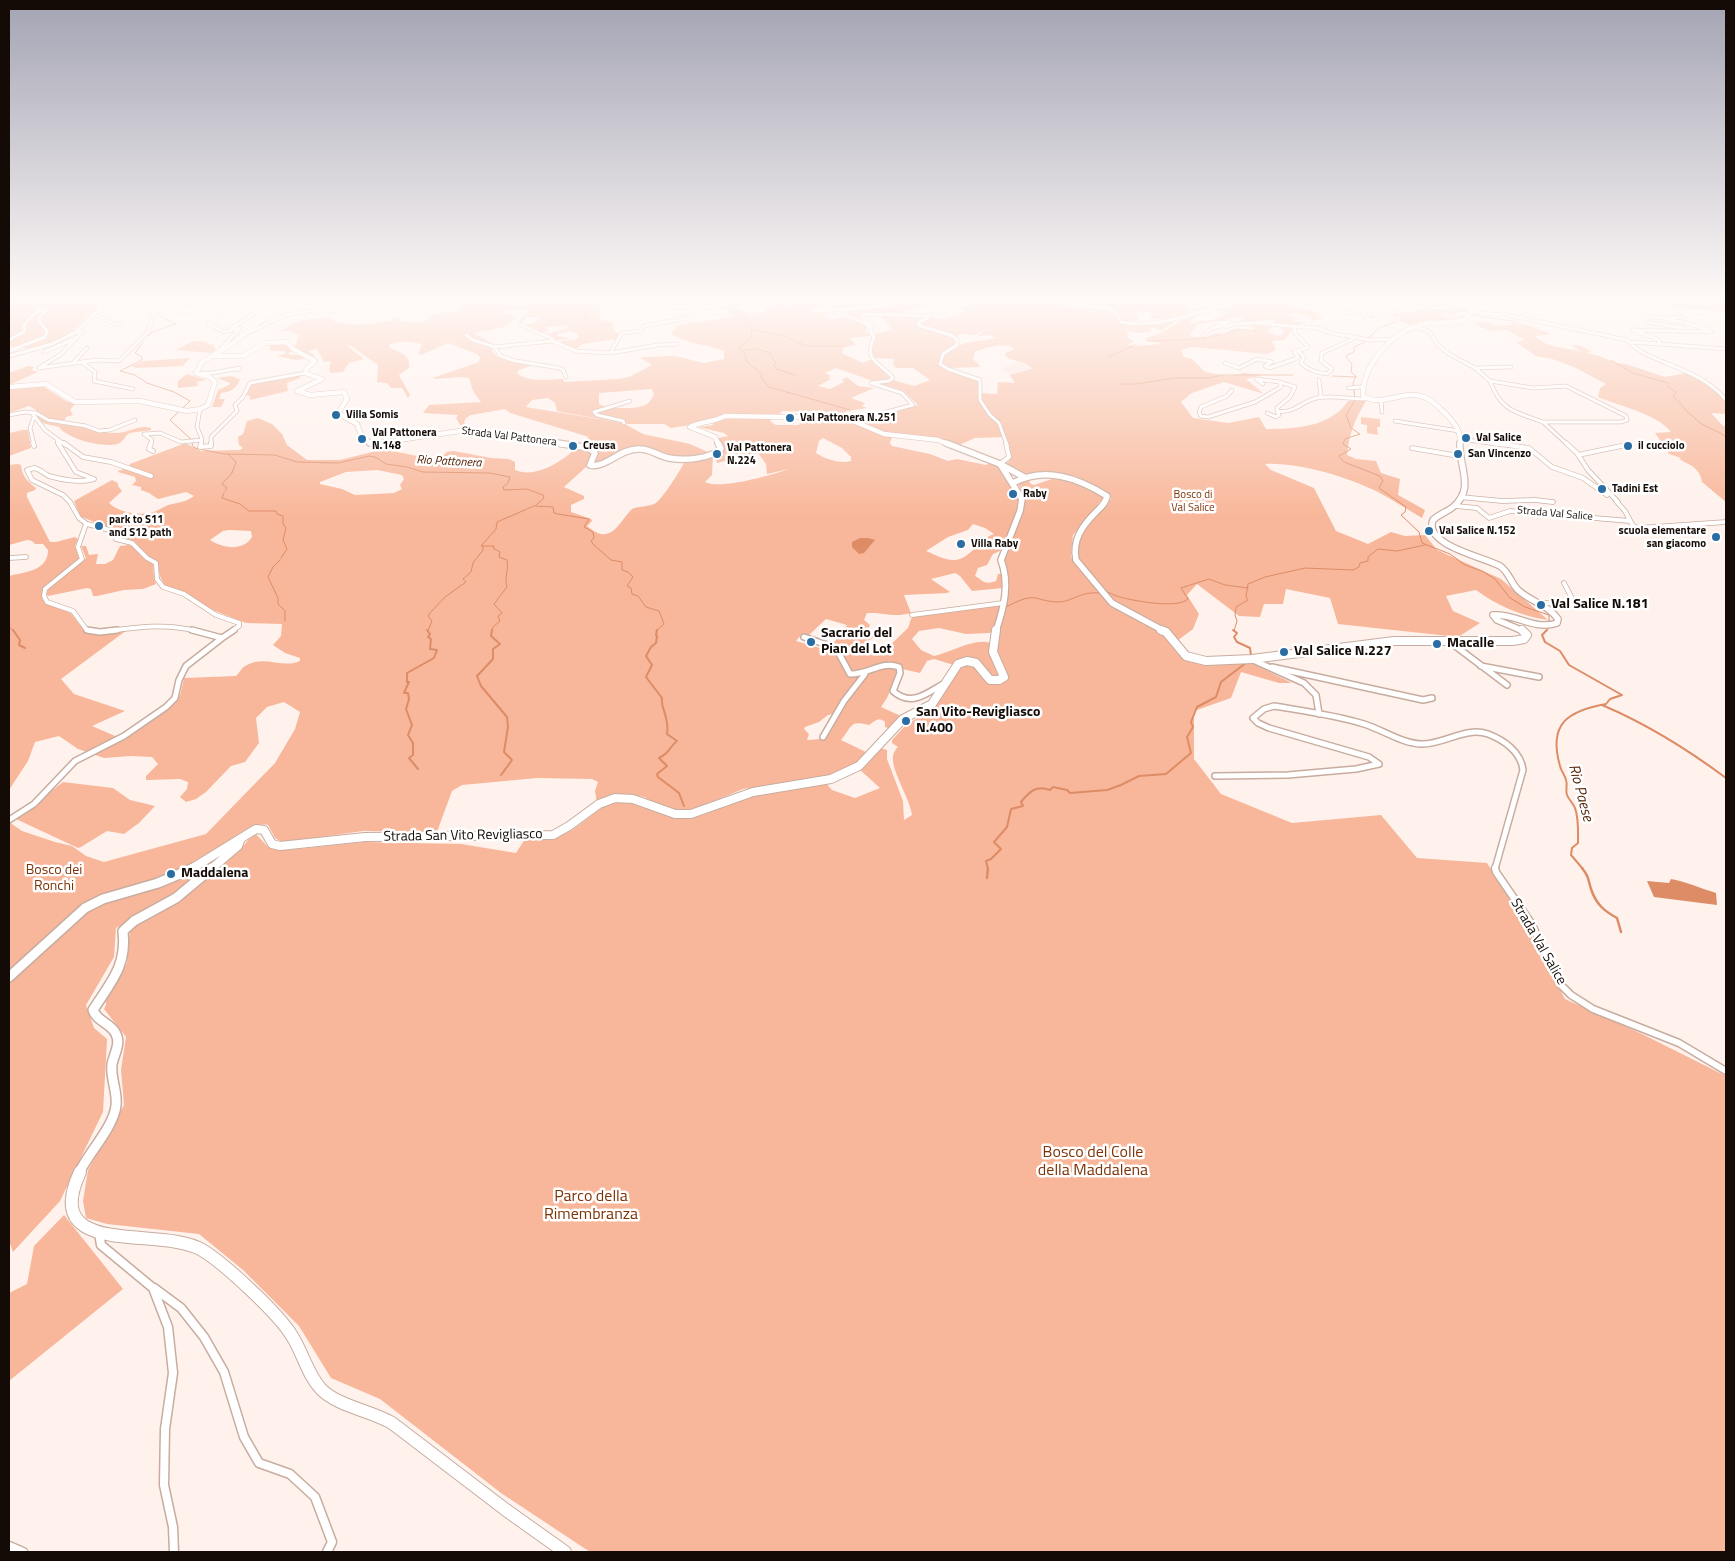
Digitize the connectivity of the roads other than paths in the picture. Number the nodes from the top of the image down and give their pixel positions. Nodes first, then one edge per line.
1 (94, 371) edge
2 (195, 371) joint
3 (222, 371) edge
4 (563, 371) edge
5 (886, 371) edge
6 (954, 371) edge
7 (1313, 371) edge
8 (1330, 371) edge
9 (1367, 371) edge
10 (1478, 371) edge
11 (1687, 371) edge
12 (305, 373) joint
13 (566, 378) dead end
14 (1319, 380) dead end
15 (1490, 381) junction
16 (1280, 382) junction
17 (1263, 384) dead end
18 (9, 387) edge
19 (1352, 388) dead end
20 (1361, 388) junction
21 (133, 389) dead end
22 (1232, 390) dead end
23 (1318, 398) junction
24 (1365, 399) junction
25 (1381, 400) junction
26 (1726, 400) edge
27 (630, 401) dead end
28 (200, 409) junction
29 (1277, 411) junction
30 (1382, 412) dead end
31 (32, 413) junction
32 (1267, 413) dead end
33 (9, 415) edge
34 (34, 417) junction
35 (846, 418) junction
36 (135, 420) dead end
37 (1395, 421) dead end
38 (1543, 422) junction
39 (624, 423) dead end
40 (1459, 431) junction
41 (1461, 438) junction
42 (57, 440) junction
43 (202, 440) junction
44 (1626, 445) dead end
45 (34, 446) dead end
46 (1412, 448) dead end
47 (153, 451) dead end
48 (1578, 455) junction
49 (1460, 456) junction
50 (1000, 464) junction
51 (151, 476) dead end
52 (1024, 477) junction
53 (1013, 483) junction
54 (1460, 497) junction
55 (1553, 502) dead end
56 (1618, 502) junction
57 (1456, 506) junction
58 (1630, 521) junction
59 (1726, 522) edge
60 (86, 524) junction
61 (26, 557) dead end
62 (9, 558) edge
63 (1564, 583) dead end
64 (1003, 603) junction
65 (1543, 603) junction
66 (912, 615) dead end
67 (804, 637) dead end
68 (222, 638) junction
69 (1448, 640) junction
70 (1249, 660) junction
71 (1481, 666) junction
72 (1272, 667) junction
73 (865, 674) junction
74 (1539, 677) dead end
75 (945, 683) junction
76 (1507, 685) dead end
77 (1432, 698) dead end
78 (1319, 714) junction
79 (823, 737) dead end
80 (1215, 776) dead end
81 (9, 820) edge
82 (241, 839) junction
83 (9, 977) edge
84 (1726, 1072) edge
85 (99, 1232) junction
86 (153, 1288) junction
87 (9, 1546) edge
88 (22, 1552) edge
89 (174, 1552) edge
90 (327, 1552) edge
91 (565, 1552) edge

1 - 21 street
2 - 3 street
2 - 28 street
4 - 13 street
5 - 35 street
6 - 50 street
7 - 8 street
9 - 20 street
10 - 15 street
11 - 26 street
12 - 35 street, Strada Val Pattonera
12 - 43 street
14 - 23 street
15 - 38 street
15 - 38 street
16 - 17 street
16 - 22 street
16 - 29 street
18 - 28 street
19 - 20 street
20 - 24 street
23 - 24 street
23 - 29 street
24 - 25 street
25 - 30 street
25 - 40 street
27 - 39 street
28 - 43 street
29 - 32 street
31 - 33 street
31 - 34 street
31 - 36 street
34 - 42 street
34 - 45 street
35 - 50 street
37 - 40 street
38 - 48 street
40 - 41 street
41 - 49 street
41 - 56 street
42 - 51 street
42 - 60 street
43 - 47 street
44 - 48 street
46 - 49 street
48 - 56 street
49 - 54 street
50 - 52 street
50 - 53 street, Strada San Vito Revigliasco
52 - 53 street
52 - 70 street
53 - 64 street, Strada San Vito Revigliasco
54 - 55 street, Strada Val Salice
54 - 57 street
56 - 58 street
57 - 58 street, Strada Val Salice
57 - 65 street
58 - 59 street
60 - 68 street
60 - 68 street
61 - 62 street
63 - 65 street
64 - 66 street
64 - 75 street, Strada San Vito Revigliasco
65 - 69 street
67 - 73 street
68 - 81 street
69 - 70 street
69 - 71 street
70 - 72 street
71 - 74 street
71 - 76 street
72 - 77 street
72 - 78 street
73 - 75 street, Strada San Vito Revigliasco
73 - 79 street, Strada San Vito Revigliasco
75 - 82 street, Strada San Vito Revigliasco
78 - 80 street, Strada Val Salice
78 - 84 street, Strada Val Salice
82 - 83 street, Strada San Vito Revigliasco
82 - 85 street
85 - 86 street
85 - 91 street
86 - 89 street
86 - 90 street
87 - 88 street

